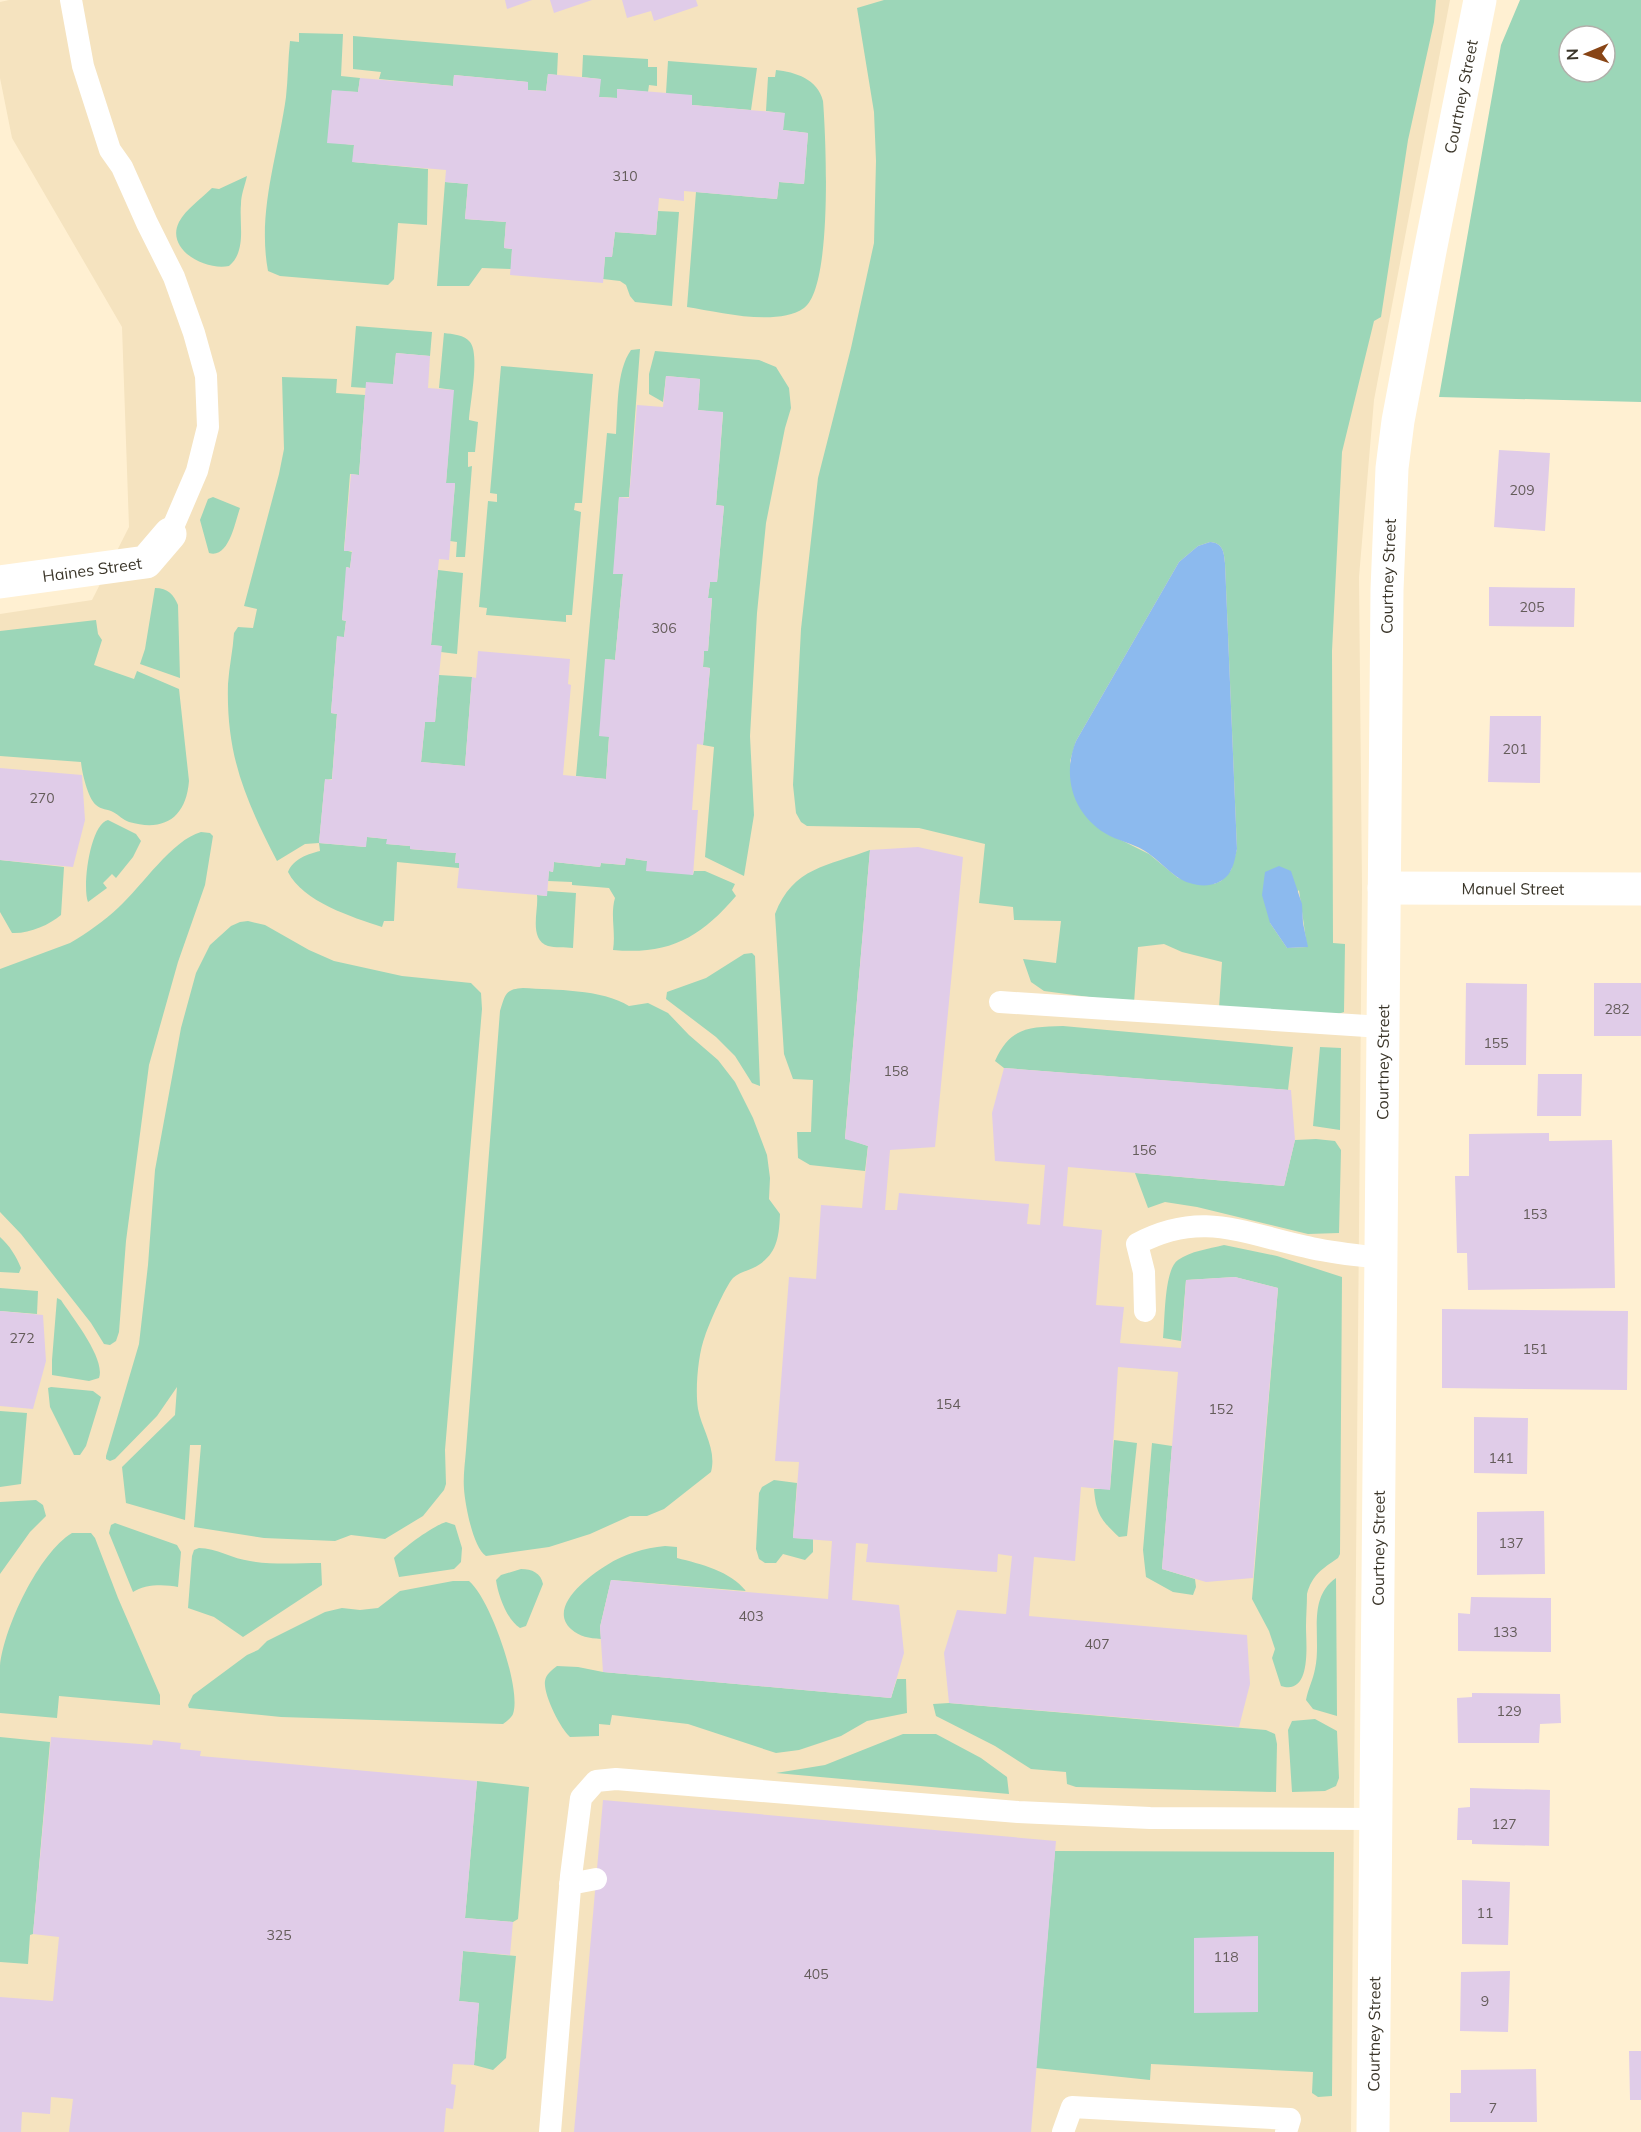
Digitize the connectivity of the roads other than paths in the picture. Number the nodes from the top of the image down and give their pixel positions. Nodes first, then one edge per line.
1 (71, 0) edge
2 (1480, 0) edge
3 (170, 534) joint
4 (0, 582) edge
5 (1384, 888) junction
6 (1641, 889) edge
7 (1000, 1002) dead end
8 (1382, 1028) junction
9 (1380, 1258) junction
10 (1145, 1311) dead end
11 (1376, 1819) junction
12 (596, 1879) dead end
13 (570, 1884) junction
14 (550, 2132) edge
15 (1063, 2132) edge
16 (1286, 2132) edge
17 (1373, 2132) edge

1 - 3 lane
2 - 5 street, Courtney Street
3 - 4 street, Haines Street
5 - 6 street, Manuel Street
5 - 8 street, Courtney Street
7 - 8 lane
8 - 9 street, Courtney Street
9 - 10 lane
9 - 11 street, Courtney Street
11 - 13 lane
11 - 17 street, Courtney Street
12 - 13 lane
13 - 14 lane
15 - 16 lane

